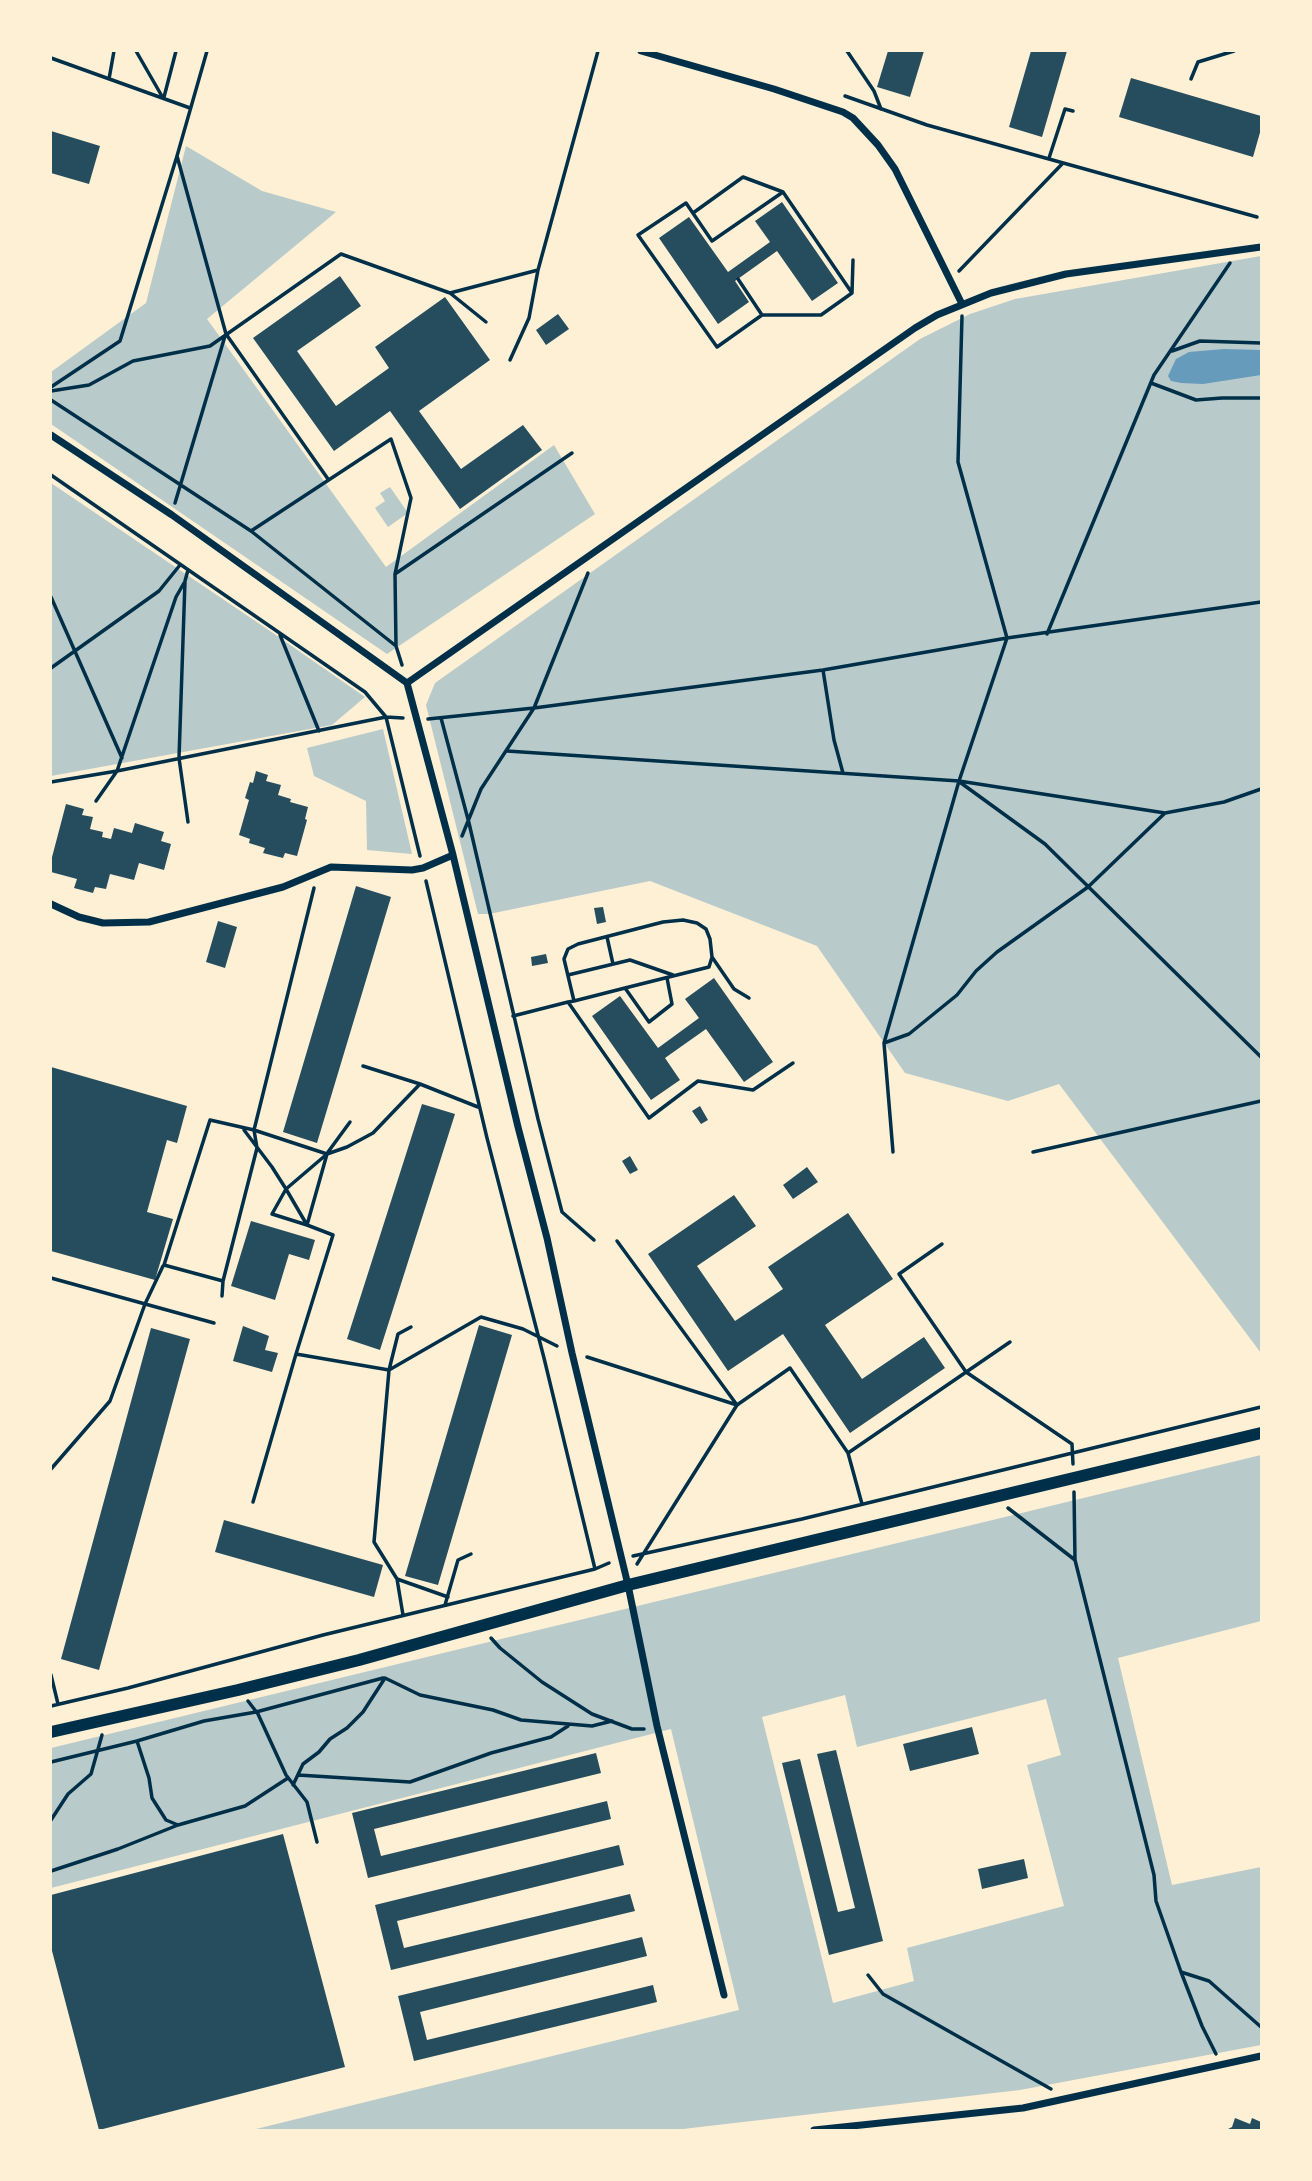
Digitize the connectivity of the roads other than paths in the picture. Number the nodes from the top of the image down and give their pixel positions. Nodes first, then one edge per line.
1 (641, 51) edge
2 (1261, 247) edge
3 (962, 304) junction
4 (51, 435) edge
5 (407, 683) junction
6 (453, 855) junction
7 (51, 904) edge
8 (1261, 1433) edge
9 (628, 1586) junction
10 (51, 1732) edge
11 (724, 1995) dead end
12 (1261, 2056) edge
13 (814, 2130) edge

1 - 3 street
2 - 3 street
3 - 5 street
4 - 5 street
5 - 6 street
6 - 7 street
6 - 9 street
8 - 9 street
9 - 10 street
9 - 11 street
12 - 13 street

